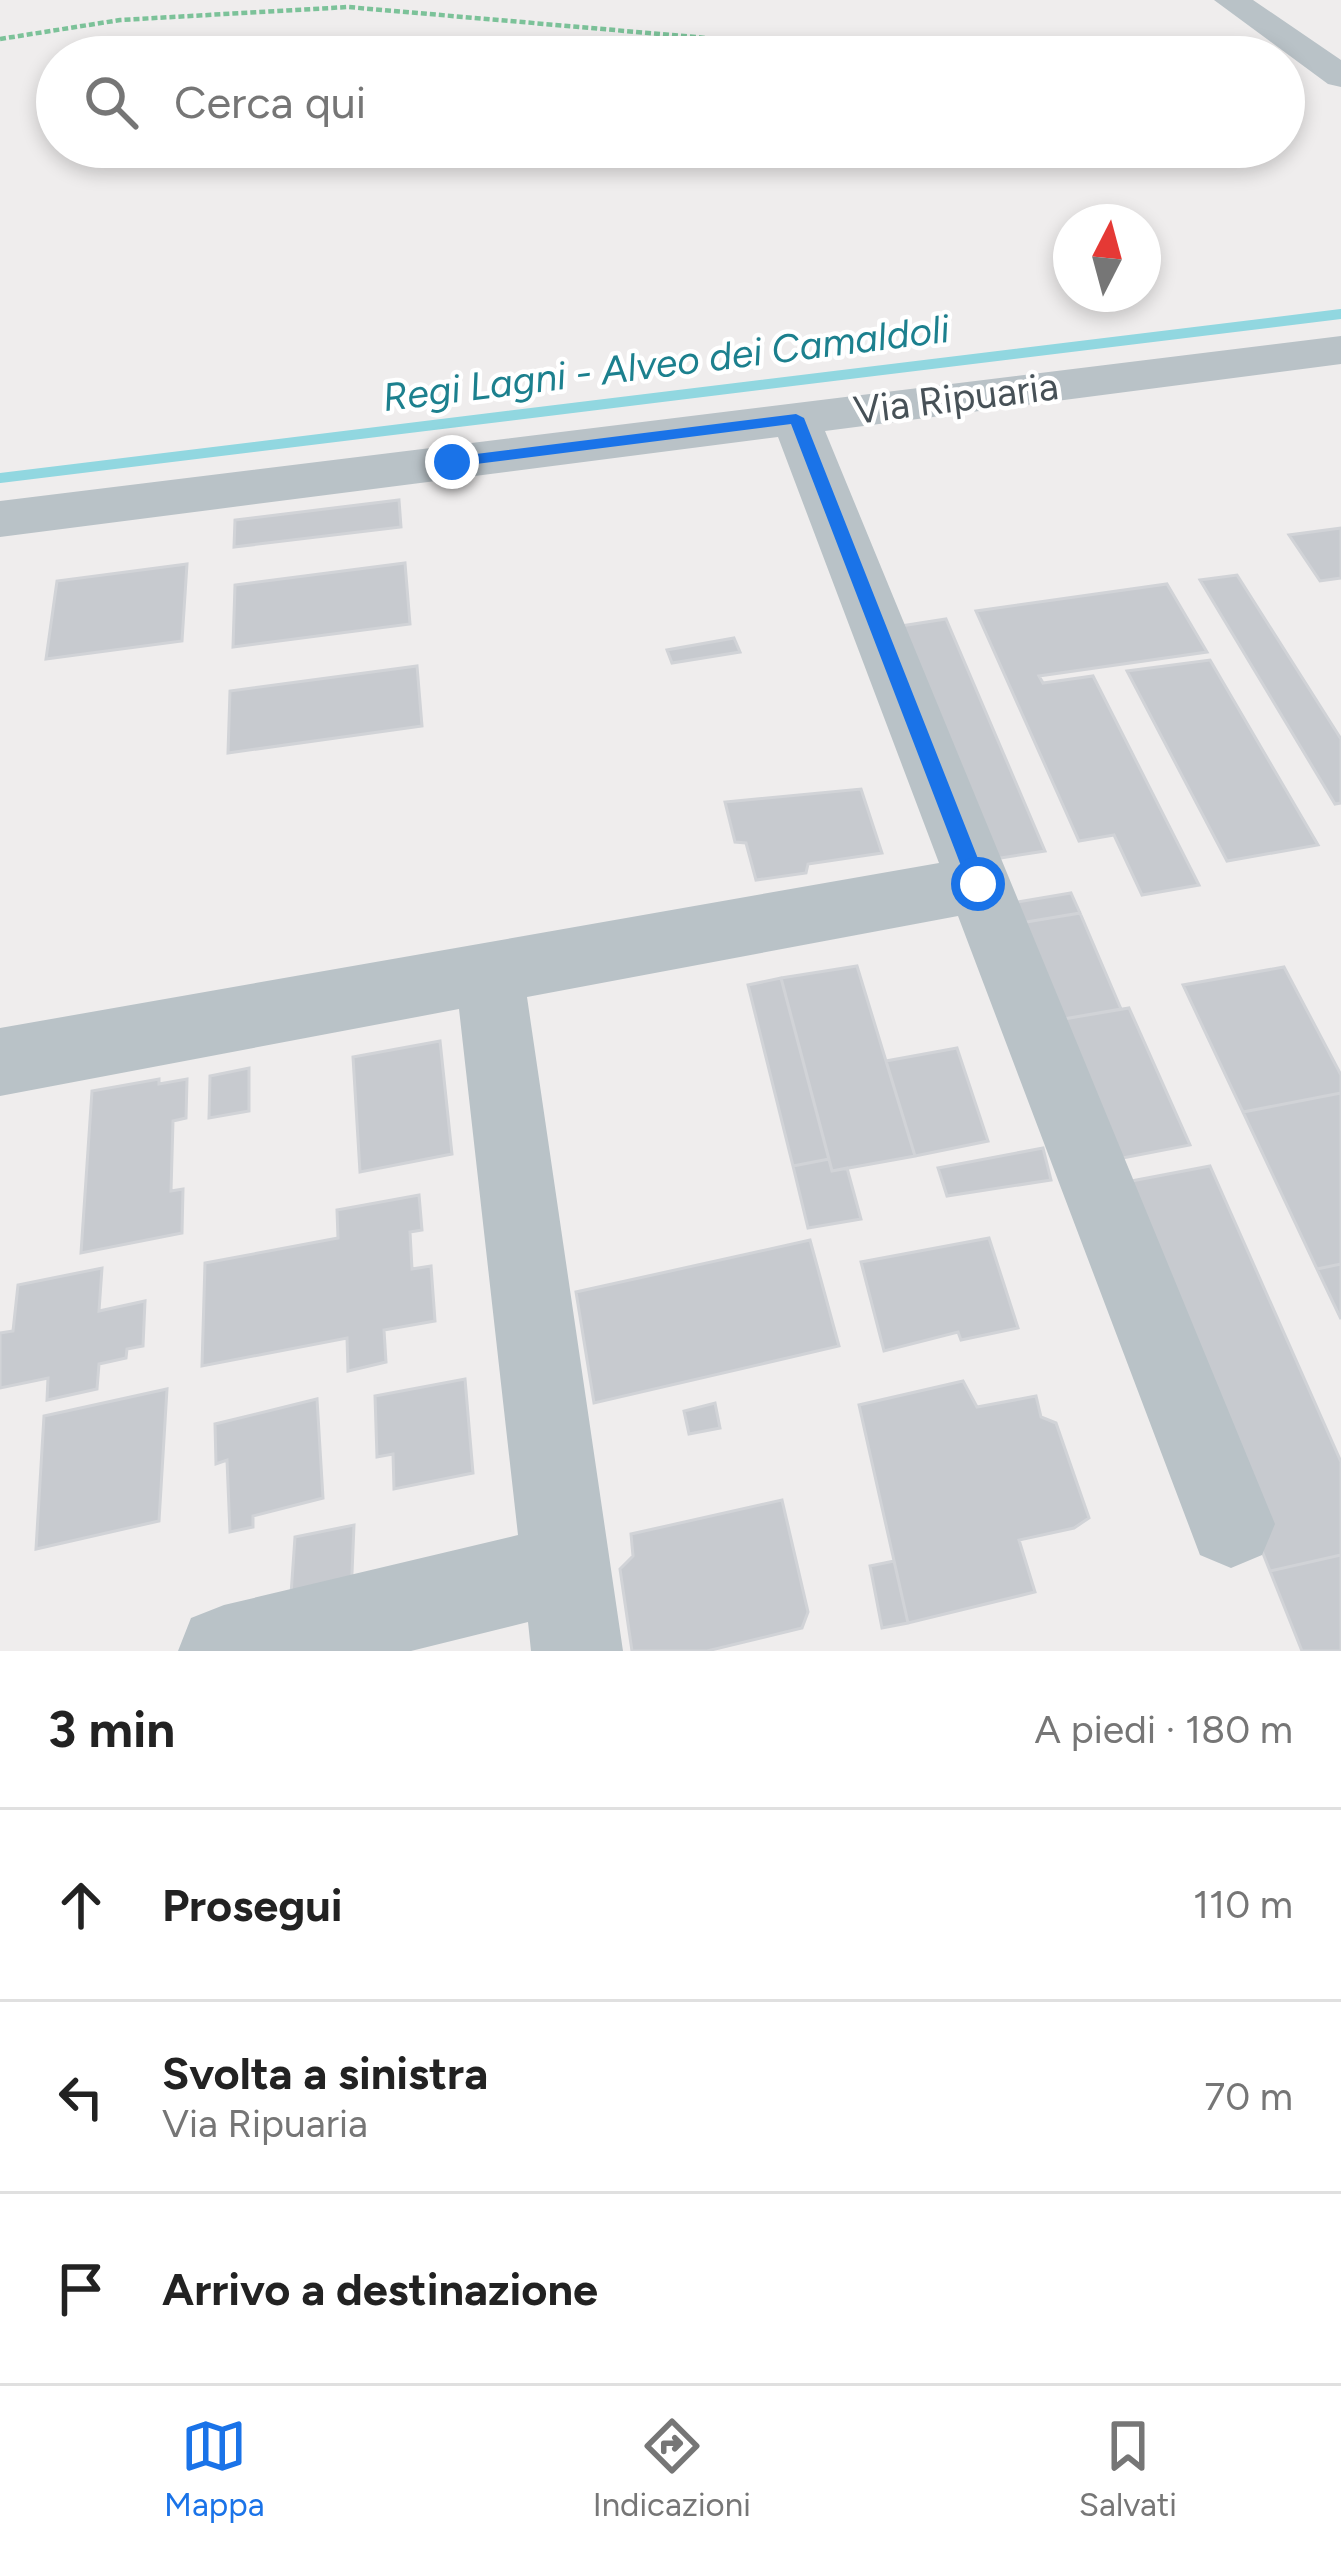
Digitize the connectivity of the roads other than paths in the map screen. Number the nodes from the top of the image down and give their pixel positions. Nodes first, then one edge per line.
1 (1232, 0) edge
2 (1284, 36) edge
3 (1305, 51) edge
4 (1341, 76) edge
5 (1341, 350) edge
6 (796, 418) junction
7 (0, 518) edge
8 (978, 884) junction
9 (489, 973) junction
10 (0, 1062) edge
11 (1231, 1524) dead end
12 (572, 1610) edge
13 (224, 1651) edge

1 - 2 street
3 - 4 street
5 - 6 street, Via Ripuaria
6 - 7 street, Via Ripuaria
6 - 8 street
8 - 9 street
8 - 11 street
9 - 10 street
9 - 12 street
12 - 13 street

